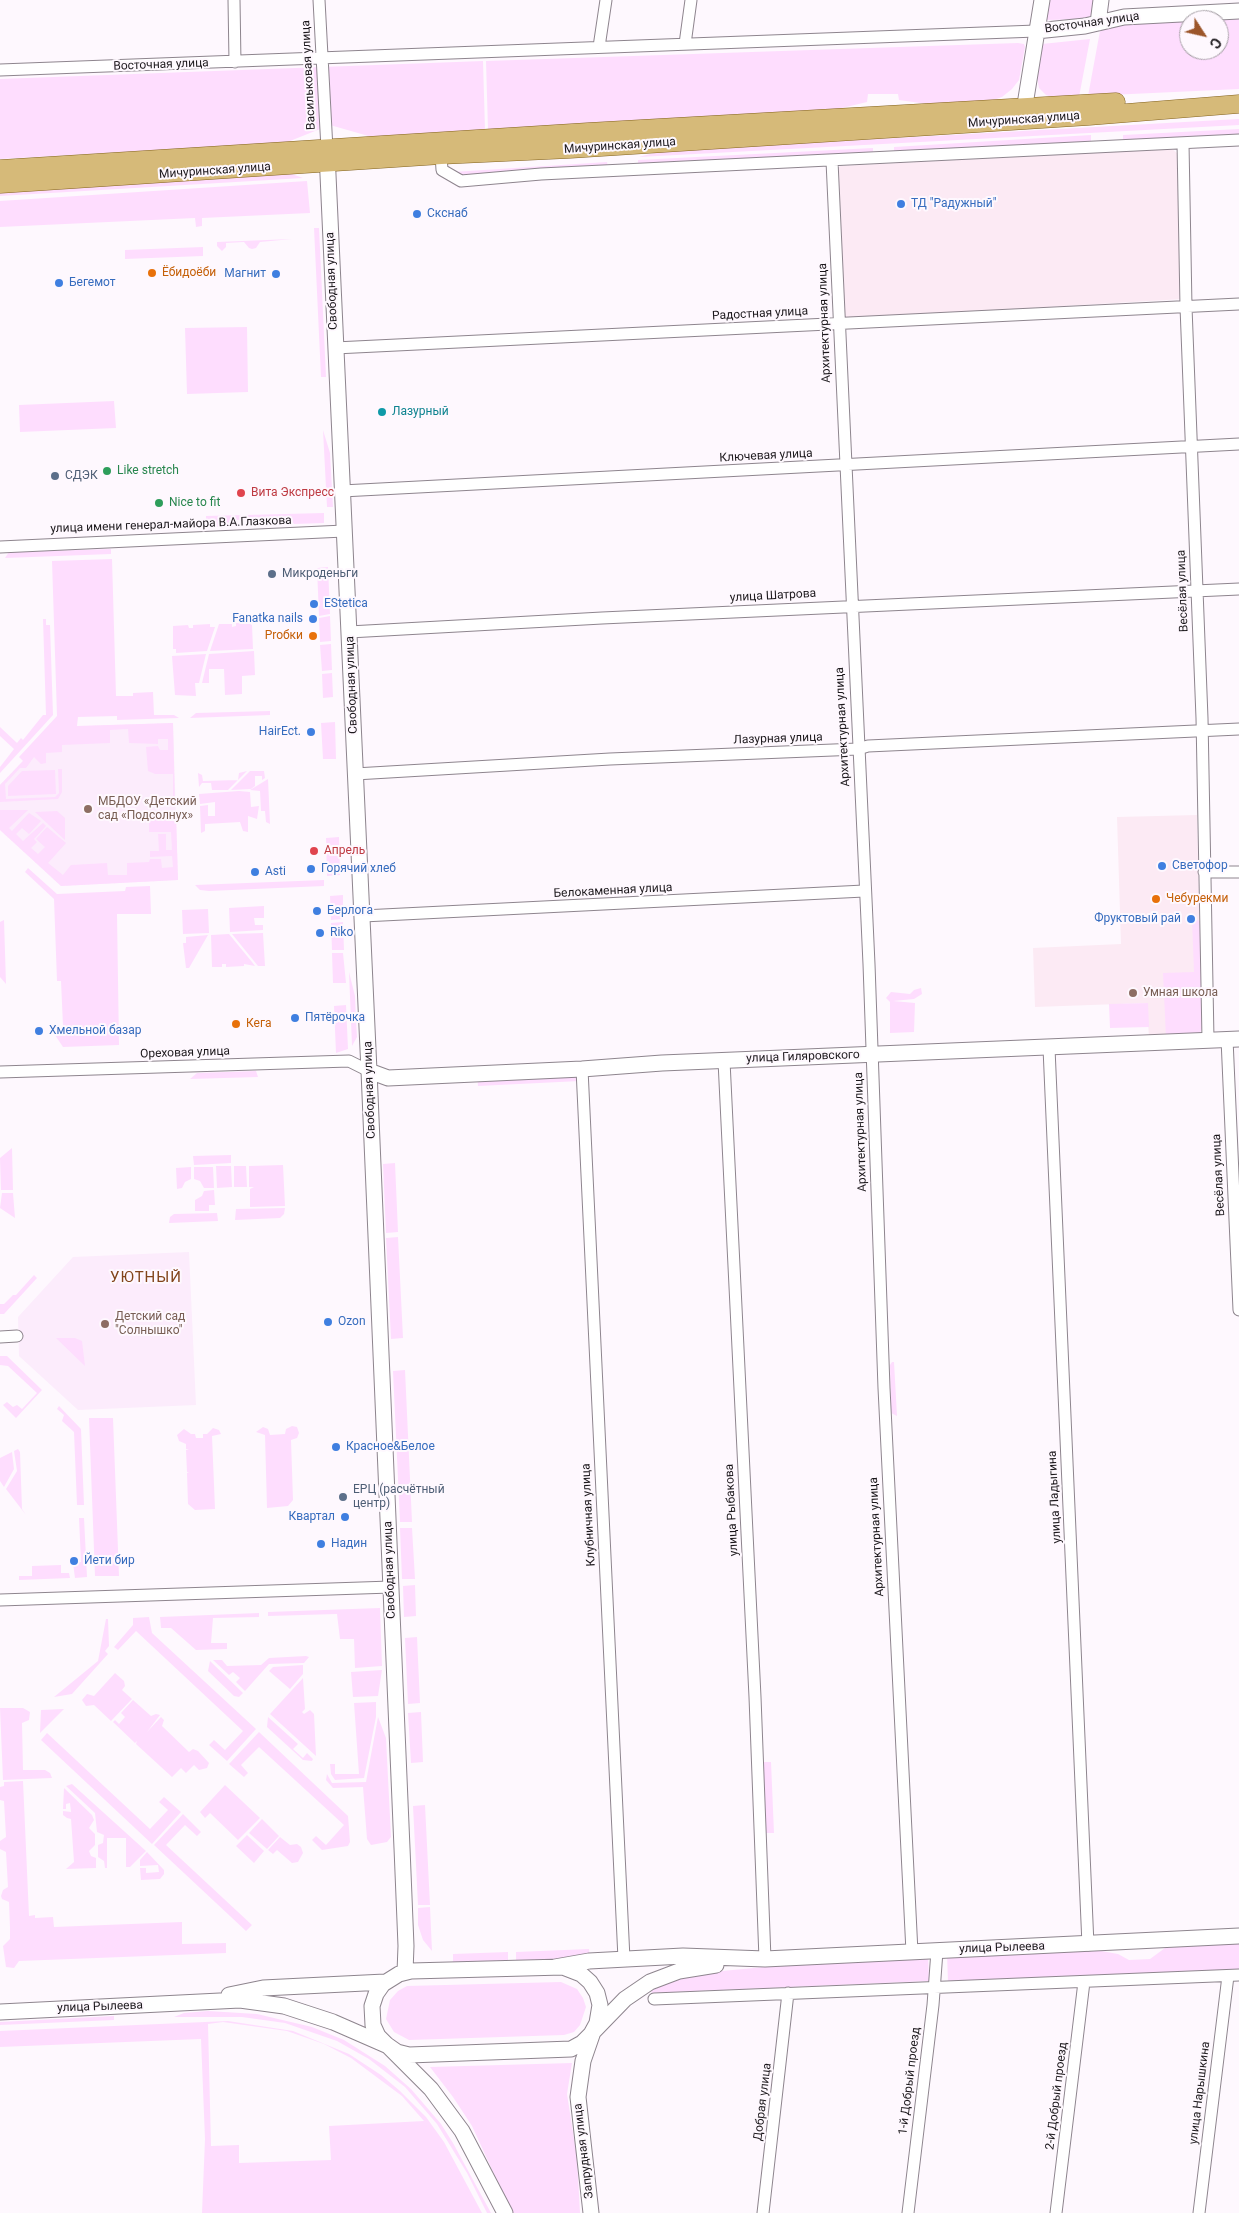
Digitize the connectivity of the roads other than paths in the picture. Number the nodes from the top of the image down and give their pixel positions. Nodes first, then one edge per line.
1 (234, 0) edge
2 (320, 0) edge
3 (606, 0) edge
4 (691, 0) edge
5 (1042, 0) edge
6 (1102, 0) edge
7 (1237, 7) edge
8 (1098, 23) junction
9 (1036, 31) junction
10 (685, 44) junction
11 (599, 47) junction
12 (322, 57) junction
13 (235, 62) junction
14 (0, 70) edge
15 (1239, 96) edge
16 (1239, 104) edge
17 (1023, 114) junction
18 (1239, 140) edge
19 (1183, 143) junction
20 (441, 155) junction
21 (327, 156) junction
22 (832, 160) junction
23 (0, 169) edge
24 (0, 184) edge
25 (1239, 304) edge
26 (1186, 307) junction
27 (839, 324) junction
28 (335, 348) junction
29 (1239, 444) edge
30 (1192, 446) junction
31 (844, 466) junction
32 (342, 491) junction
33 (344, 532) junction
34 (0, 546) edge
35 (1239, 589) edge
36 (1197, 590) junction
37 (852, 608) junction
38 (349, 632) junction
39 (1239, 729) edge
40 (1202, 731) junction
41 (858, 749) junction
42 (355, 774) junction
43 (1204, 872) junction
44 (1239, 872) edge
45 (864, 891) junction
46 (363, 916) junction
47 (1208, 1039) junction
48 (1233, 1039) edge
49 (1048, 1048) junction
50 (872, 1055) junction
51 (724, 1061) junction
52 (582, 1070) junction
53 (369, 1071) junction
54 (0, 1072) edge
55 (1239, 1310) edge
56 (0, 1336) edge
57 (16, 1336) dead end
58 (391, 1587) junction
59 (0, 1600) edge
60 (1239, 1936) edge
61 (1088, 1945) junction
62 (937, 1951) junction
63 (912, 1952) junction
64 (624, 1959) junction
65 (765, 1959) junction
66 (556, 1967) junction
67 (405, 1972) junction
68 (1234, 1976) edge
69 (385, 1982) junction
70 (1084, 1982) junction
71 (935, 1988) junction
72 (788, 1994) junction
73 (654, 1999) dead end
74 (201, 2003) junction
75 (0, 2012) edge
76 (593, 2032) junction
77 (388, 2046) junction
78 (505, 2213) edge
79 (591, 2213) edge
80 (763, 2213) edge
81 (908, 2213) edge
82 (1056, 2213) edge
83 (1199, 2213) edge

1 - 13 street
2 - 12 street, Васильковая улица
3 - 11 street
4 - 10 street
5 - 9 main road
6 - 8 main road
7 - 8 main road, Восточная улица
8 - 9 main road, Восточная улица
9 - 10 street, Восточная улица
9 - 17 main road
10 - 11 street, Восточная улица
11 - 12 street, Восточная улица
12 - 13 street, Восточная улица
12 - 21 street, Васильковая улица
13 - 14 street, Восточная улица
15 - 17 main road, Мичуринская улица
16 - 17 main road, Мичуринская улица
17 - 20 main road, Мичуринская улица
17 - 21 main road, Мичуринская улица
18 - 19 street
19 - 22 street
19 - 26 street, Весёлая улица
20 - 21 main road, Мичуринская улица
20 - 22 street
21 - 23 main road, Мичуринская улица
21 - 24 main road, Мичуринская улица
21 - 28 main road, Свободная улица
22 - 27 street, Архитектурная улица
25 - 26 street, Радостная улица
26 - 27 street, Радостная улица
26 - 30 street, Весёлая улица
27 - 28 street, Радостная улица
27 - 31 street, Архитектурная улица
28 - 32 main road, Свободная улица
29 - 30 street, Ключевая улица
30 - 31 street, Ключевая улица
30 - 36 street, Весёлая улица
31 - 32 street, Ключевая улица
31 - 37 street, Архитектурная улица
32 - 33 main road, Свободная улица
33 - 34 street, улица имени генерал-майора В.А.Глазкова
33 - 38 main road, Свободная улица
35 - 36 street, улица Шатрова
36 - 37 street, улица Шатрова
36 - 40 street, Весёлая улица
37 - 38 street, улица Шатрова
37 - 41 street, Архитектурная улица
38 - 42 main road, Свободная улица
39 - 40 street, Лазурная улица
40 - 41 street, Лазурная улица
40 - 43 street, Весёлая улица
41 - 42 street, Лазурная улица
41 - 45 street, Архитектурная улица
42 - 46 main road, Свободная улица
43 - 44 street
43 - 47 street, Весёлая улица
45 - 46 street, Белокаменная улица
45 - 50 street, Архитектурная улица
46 - 53 main road, Свободная улица
47 - 48 main road, улица Гиляровского
47 - 49 main road, улица Гиляровского
48 - 55 street, Весёлая улица
49 - 50 main road, улица Гиляровского
49 - 61 street, улица Ладыгина
50 - 51 main road, улица Гиляровского
50 - 63 street, Архитектурная улица
51 - 52 main road, улица Гиляровского
51 - 65 street, улица Рыбакова
52 - 53 main road, улица Гиляровского
52 - 64 street, Клубничная улица
53 - 54 street, Ореховая улица
53 - 58 main road, Свободная улица
56 - 57 street
58 - 59 street
58 - 67 main road, Свободная улица
60 - 61 main road, улица Рылеева
61 - 62 main road, улица Рылеева
62 - 63 main road, улица Рылеева
62 - 71 street, 1-й Добрый проезд
63 - 65 main road, улица Рылеева
64 - 65 main road, улица Рылеева
64 - 66 main road, улица Рылеева
65 - 76 main road, улица Рылеева
66 - 67 main road
66 - 76 main road, Запрудная улица
67 - 69 main road
68 - 70 street
68 - 83 street, улица Нарышкина
69 - 74 main road
69 - 77 main road
70 - 71 street
70 - 82 street, 2-й Добрый проезд
71 - 72 street
71 - 81 street, 1-й Добрый проезд
72 - 73 street
72 - 80 street, Добрая улица
74 - 75 main road, улица Рылеева
74 - 77 main road, улица Рылеева
76 - 77 main road, улица Рылеева
76 - 79 main road, Запрудная улица
77 - 78 main road

